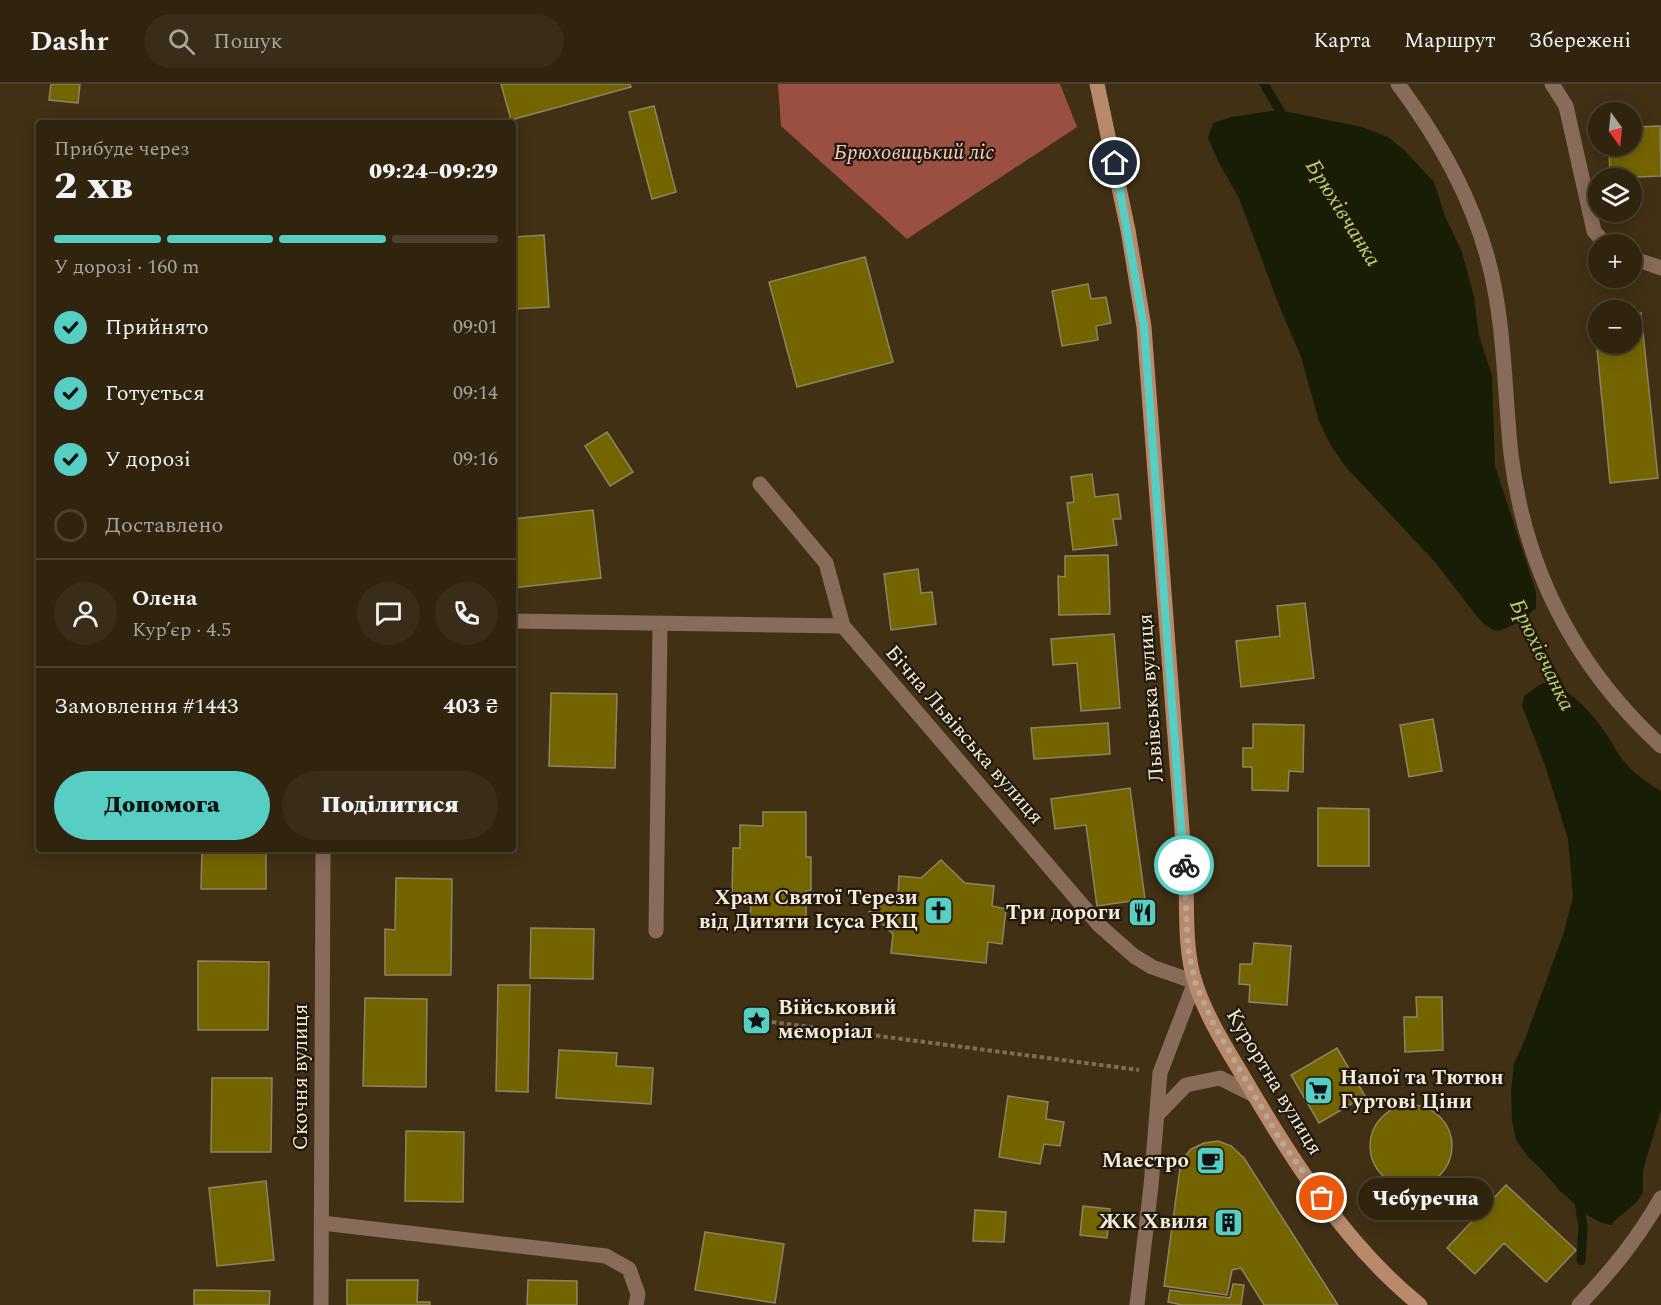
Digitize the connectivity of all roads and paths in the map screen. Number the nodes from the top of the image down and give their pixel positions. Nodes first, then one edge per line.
1 (1097, 84) edge
2 (1398, 84) edge
3 (1552, 84) edge
4 (1597, 234) edge
5 (1642, 261) edge
6 (1661, 268) edge
7 (760, 484) dead end
8 (516, 621) edge
9 (660, 623) junction
10 (843, 626) junction
11 (1661, 746) edge
12 (323, 852) edge
13 (656, 931) dead end
14 (1195, 982) junction
15 (757, 1020) dead end
16 (1160, 1072) junction
17 (1254, 1095) junction
18 (1157, 1115) junction
19 (1661, 1198) edge
20 (322, 1223) junction
21 (1414, 1303) edge
22 (321, 1305) edge
23 (636, 1305) edge
24 (1137, 1305) edge
25 (1579, 1305) edge

1 - 14 main road, Львівська вулиця
2 - 11 street
3 - 4 street
5 - 6 street
7 - 10 street
8 - 9 street
9 - 10 street
9 - 13 street
10 - 14 street, Бічна Львівська вулиця
12 - 20 street, Скочня вулиця
14 - 16 street
14 - 17 main road, Курортна вулиця
15 - 16 path
16 - 18 street
17 - 18 street
17 - 21 main road, Курортна вулиця
18 - 24 street
19 - 25 street
20 - 22 street, Скочня вулиця
20 - 23 street

